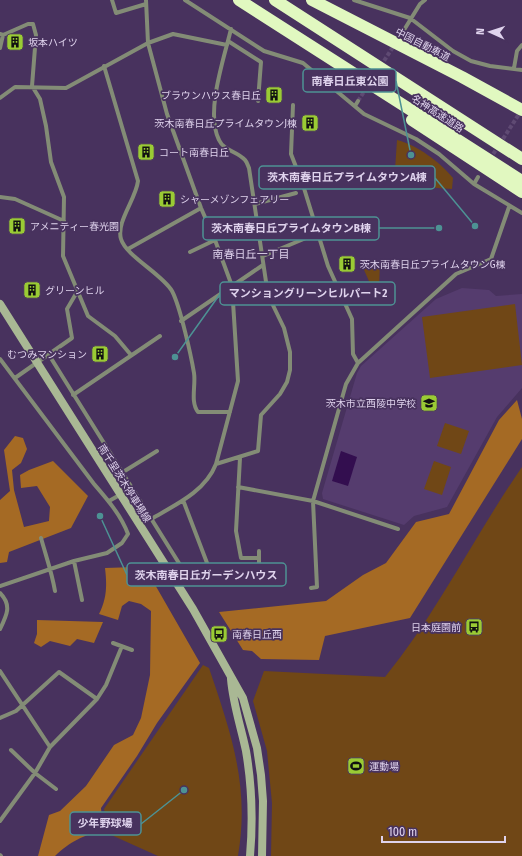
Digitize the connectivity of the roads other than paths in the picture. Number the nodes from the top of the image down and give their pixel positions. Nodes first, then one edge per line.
1 (112, 0) edge
2 (185, 0) edge
3 (239, 0) edge
4 (275, 0) edge
5 (312, 0) edge
6 (354, 0) edge
7 (425, 0) edge
8 (146, 2) edge
9 (410, 18) junction
10 (231, 29) junction
11 (286, 30) junction
12 (404, 30) tunnel mouth
13 (2, 35) edge
14 (148, 43) junction
15 (227, 43) junction
16 (522, 45) edge
17 (0, 48) edge
18 (104, 66) junction
19 (514, 68) junction
20 (522, 70) edge
21 (32, 86) junction
22 (0, 98) edge
23 (258, 101) dead end
24 (358, 101) tunnel mouth
25 (293, 106) dead end
26 (355, 106) junction
27 (522, 110) edge
28 (522, 159) edge
29 (478, 177) dead end
30 (522, 181) edge
31 (474, 184) junction
32 (522, 192) edge
33 (296, 193) dead end
34 (0, 197) edge
35 (255, 204) junction
36 (509, 207) junction
37 (201, 208) junction
38 (522, 213) edge
39 (64, 221) junction
40 (306, 238) dead end
41 (215, 240) junction
42 (128, 250) junction
43 (190, 252) dead end
44 (263, 256) junction
45 (263, 265) junction
46 (232, 286) junction
47 (77, 292) junction
48 (0, 304) edge
49 (181, 320) junction
50 (160, 336) dead end
51 (49, 355) junction
52 (131, 355) junction
53 (0, 359) edge
54 (37, 362) junction
55 (358, 363) junction
56 (15, 378) junction
57 (73, 395) junction
58 (230, 412) junction
59 (157, 451) dead end
60 (240, 458) junction
61 (216, 464) junction
62 (123, 472) junction
63 (238, 487) junction
64 (132, 488) junction
65 (121, 495) junction
66 (184, 500) junction
67 (313, 501) junction
68 (109, 502) junction
69 (151, 519) junction
70 (398, 529) dead end
71 (41, 538) dead end
72 (259, 551) dead end
73 (259, 558) junction
74 (74, 561) junction
75 (259, 566) dead end
76 (236, 567) dead end
77 (49, 569) junction
78 (212, 576) junction
79 (0, 586) edge
80 (311, 588) dead end
81 (56, 591) dead end
82 (0, 593) edge
83 (82, 600) dead end
84 (0, 629) edge
85 (113, 643) dead end
86 (122, 646) junction
87 (132, 650) dead end
88 (0, 671) edge
89 (230, 674) junction
90 (97, 699) junction
91 (23, 705) junction
92 (0, 718) edge
93 (50, 747) junction
94 (11, 750) dead end
95 (35, 773) junction
96 (56, 789) dead end
97 (0, 821) edge
98 (250, 856) edge
99 (262, 856) edge

1 - 8 street
2 - 10 street
3 - 11 highway, 名神高速道路
4 - 28 highway, 名神高速道路
5 - 27 highway, 中国自動車道
6 - 9 street
7 - 9 street
8 - 14 street
9 - 12 street
9 - 19 street
10 - 15 street
10 - 26 street
11 - 30 highway, 名神高速道路
11 - 32 highway
13 - 17 street
13 - 21 street
14 - 15 street
14 - 18 street
14 - 37 street
15 - 23 street
15 - 35 street
16 - 19 street
18 - 21 street
18 - 42 street
19 - 20 street
21 - 22 street
21 - 39 street
24 - 26 street
25 - 55 street
26 - 31 street
29 - 31 street
31 - 36 street
33 - 35 street
34 - 39 street
35 - 44 street
36 - 38 street
36 - 55 street
37 - 41 street
37 - 42 street
39 - 47 street
40 - 44 street
41 - 43 street
41 - 46 street
42 - 49 street
44 - 45 street
45 - 46 street
45 - 60 street
46 - 49 street
46 - 58 street
47 - 51 street
47 - 52 street
48 - 54 main road, 南千里茨木停車場線
49 - 58 street
50 - 52 street
51 - 54 street
51 - 57 street
52 - 57 street
53 - 56 street
54 - 56 street
54 - 65 main road, 南千里茨木停車場線
55 - 67 street
56 - 68 street
57 - 62 street
58 - 61 street
59 - 62 street
60 - 61 street
60 - 63 street
61 - 66 street
62 - 64 street
63 - 67 street
63 - 73 street
64 - 65 street
64 - 69 street
65 - 68 street
65 - 89 main road, 南千里茨木停車場線
66 - 69 street
66 - 78 street
67 - 70 street
67 - 80 street
68 - 74 street
69 - 78 street
71 - 77 street
72 - 73 street
73 - 75 street
74 - 77 street
74 - 83 street
76 - 78 street
77 - 79 street
77 - 81 street
82 - 84 street
85 - 86 street
86 - 87 street
86 - 90 street
88 - 91 street
89 - 98 main road, 南千里茨木停車場線
89 - 99 main road, 南千里茨木停車場線
90 - 91 street
90 - 93 street
91 - 92 street
91 - 93 street
93 - 95 street
94 - 95 street
95 - 96 street
95 - 97 street

